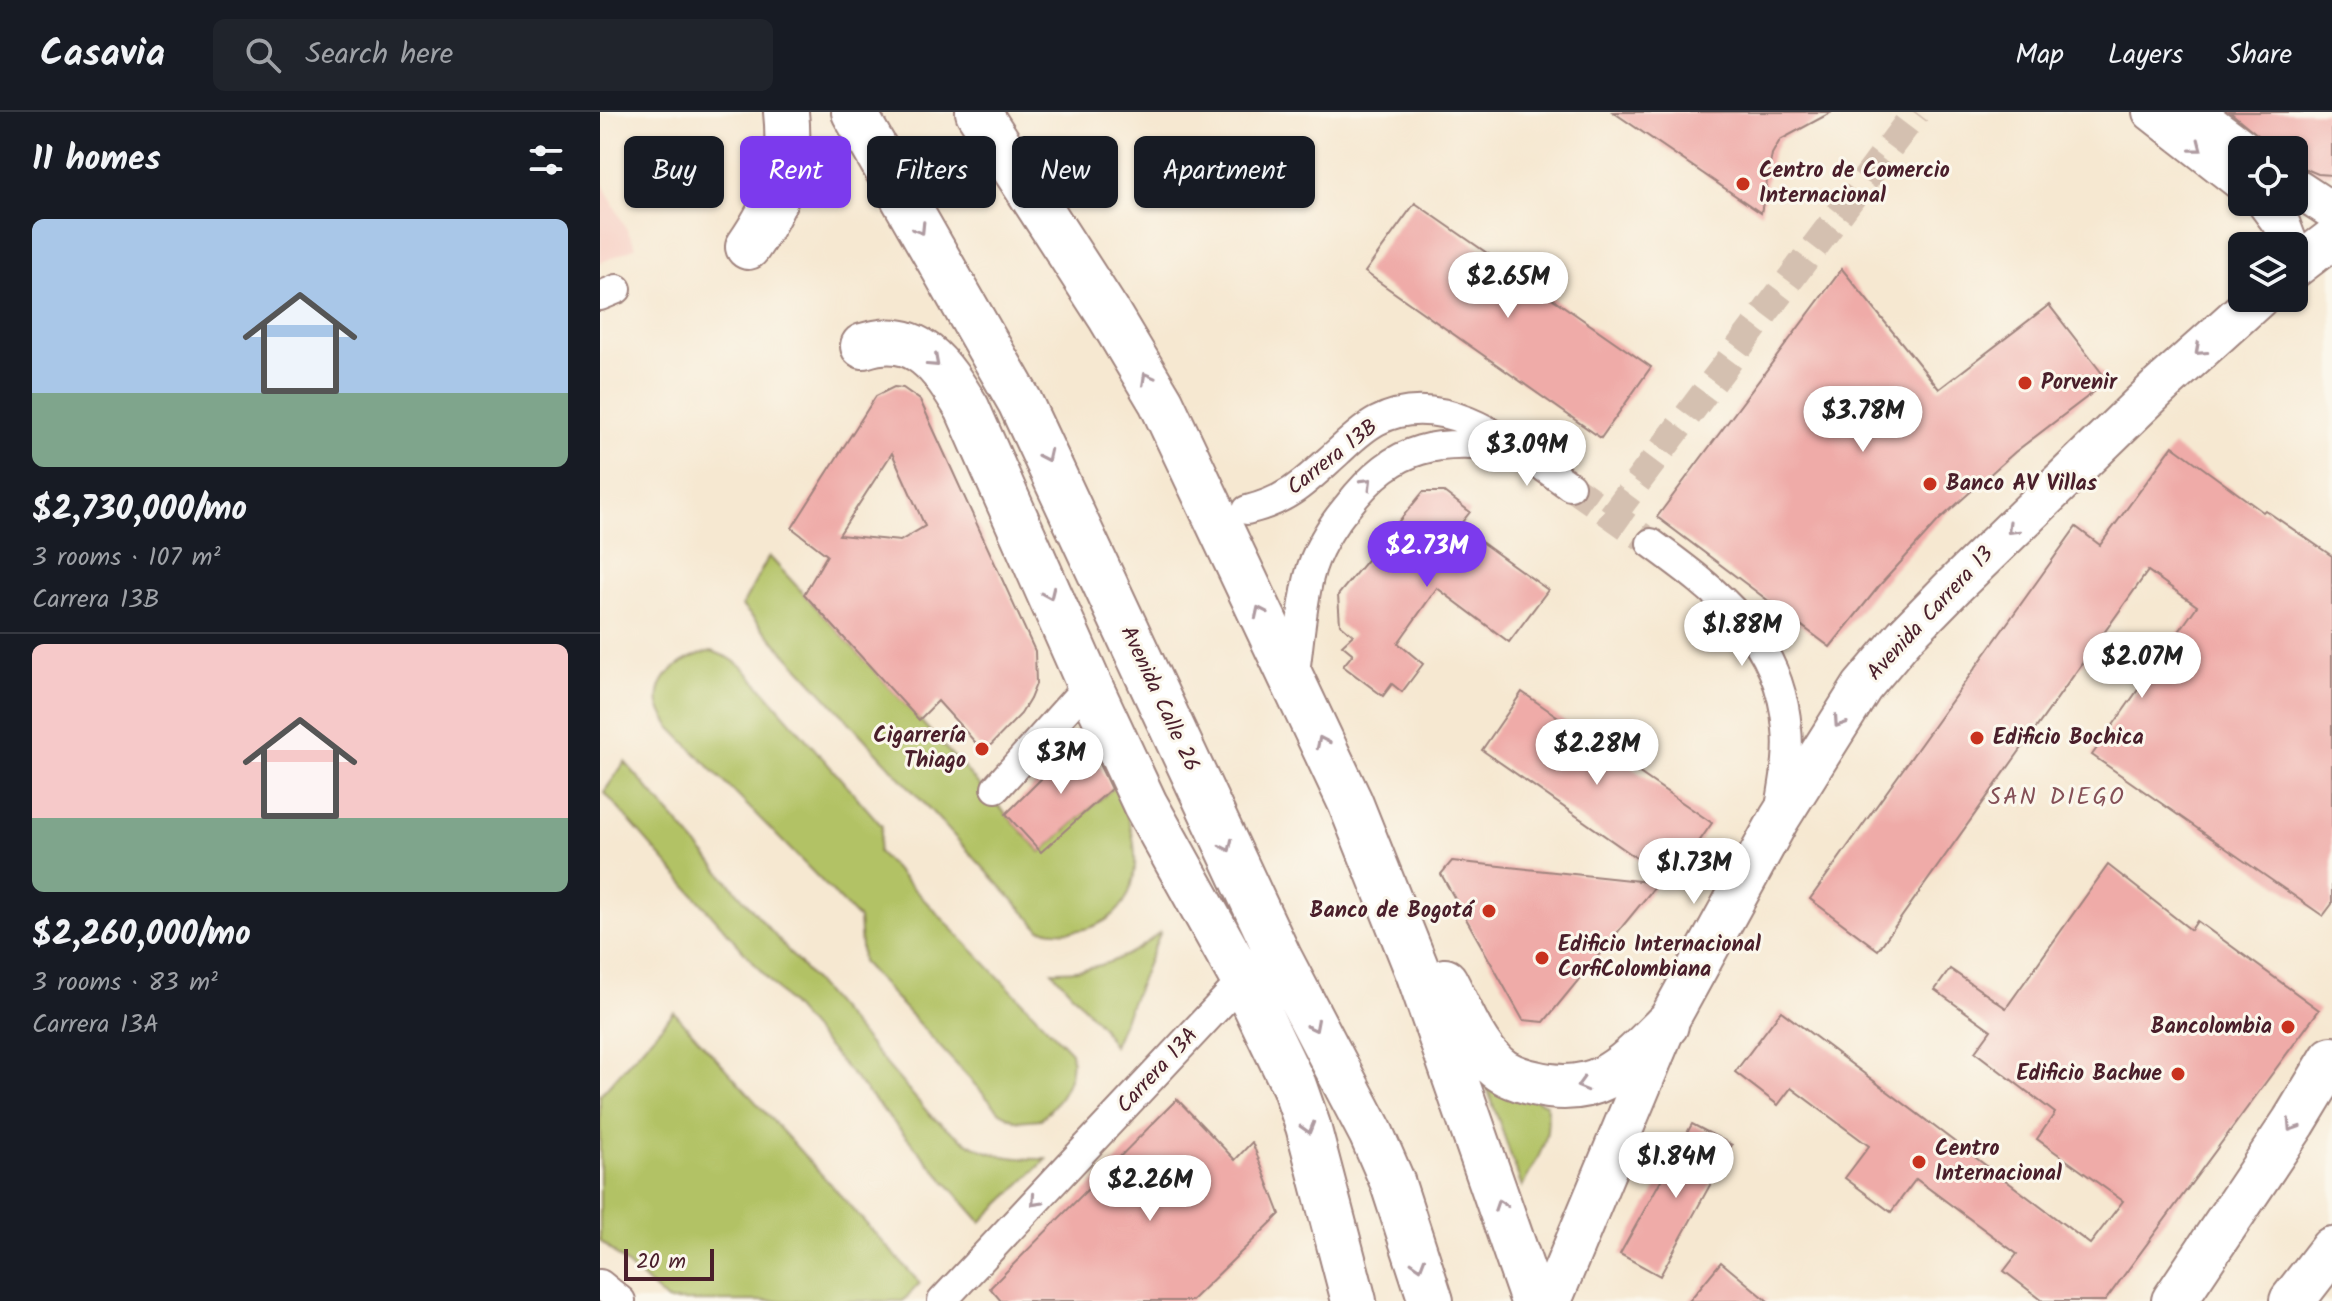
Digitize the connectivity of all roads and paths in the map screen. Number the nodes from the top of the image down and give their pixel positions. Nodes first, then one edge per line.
1 (786, 112) edge
2 (854, 112) edge
3 (978, 112) edge
4 (2151, 112) edge
5 (2195, 112) edge
6 (2228, 137) edge
7 (2228, 172) edge
8 (2308, 195) edge
9 (2332, 211) edge
10 (2332, 239) edge
11 (748, 247) dead end
12 (2308, 253) edge
13 (2242, 312) edge
14 (863, 346) dead end
15 (1515, 447) junction
16 (1570, 486) tunnel mouth
17 (1247, 510) dead end
18 (1651, 543) tunnel mouth
19 (1293, 682) junction
20 (1089, 684) junction
21 (996, 788) dead end
22 (1169, 789) junction
23 (1350, 802) junction
24 (1779, 819) junction
25 (1243, 980) junction
26 (1666, 1025) junction
27 (2332, 1059) edge
28 (2332, 1249) edge
29 (600, 1284) edge
30 (1540, 1295) edge
31 (621, 1301) edge
32 (942, 1301) edge
33 (1354, 1301) edge
34 (1431, 1301) edge
35 (2174, 1301) edge
36 (2292, 1301) edge

1 - 11 main road
2 -> 22 main road
19 -> 3 main road
4 -> 7 street
5 - 6 street
8 - 9 street
10 - 12 main road
13 -> 24 main road, Avenida Carrera 13
14 -> 20 main road
15 - 16 street
15 - 17 street, Carrera 13B
19 -> 15 street, Carrera 13B
18 - 24 street
23 -> 19 main road
20 - 21 street
20 - 22 main road
22 - 25 main road
22 -> 34 main road, Avenida Calle 26
26 -> 23 main road
30 -> 23 main road
24 - 26 main road, Avenida Carrera 13
25 -> 32 street, Carrera 13A
25 -> 33 main road
26 - 30 main road, Avenida Carrera 13
27 -> 35 main road
28 - 36 main road
29 - 31 street

